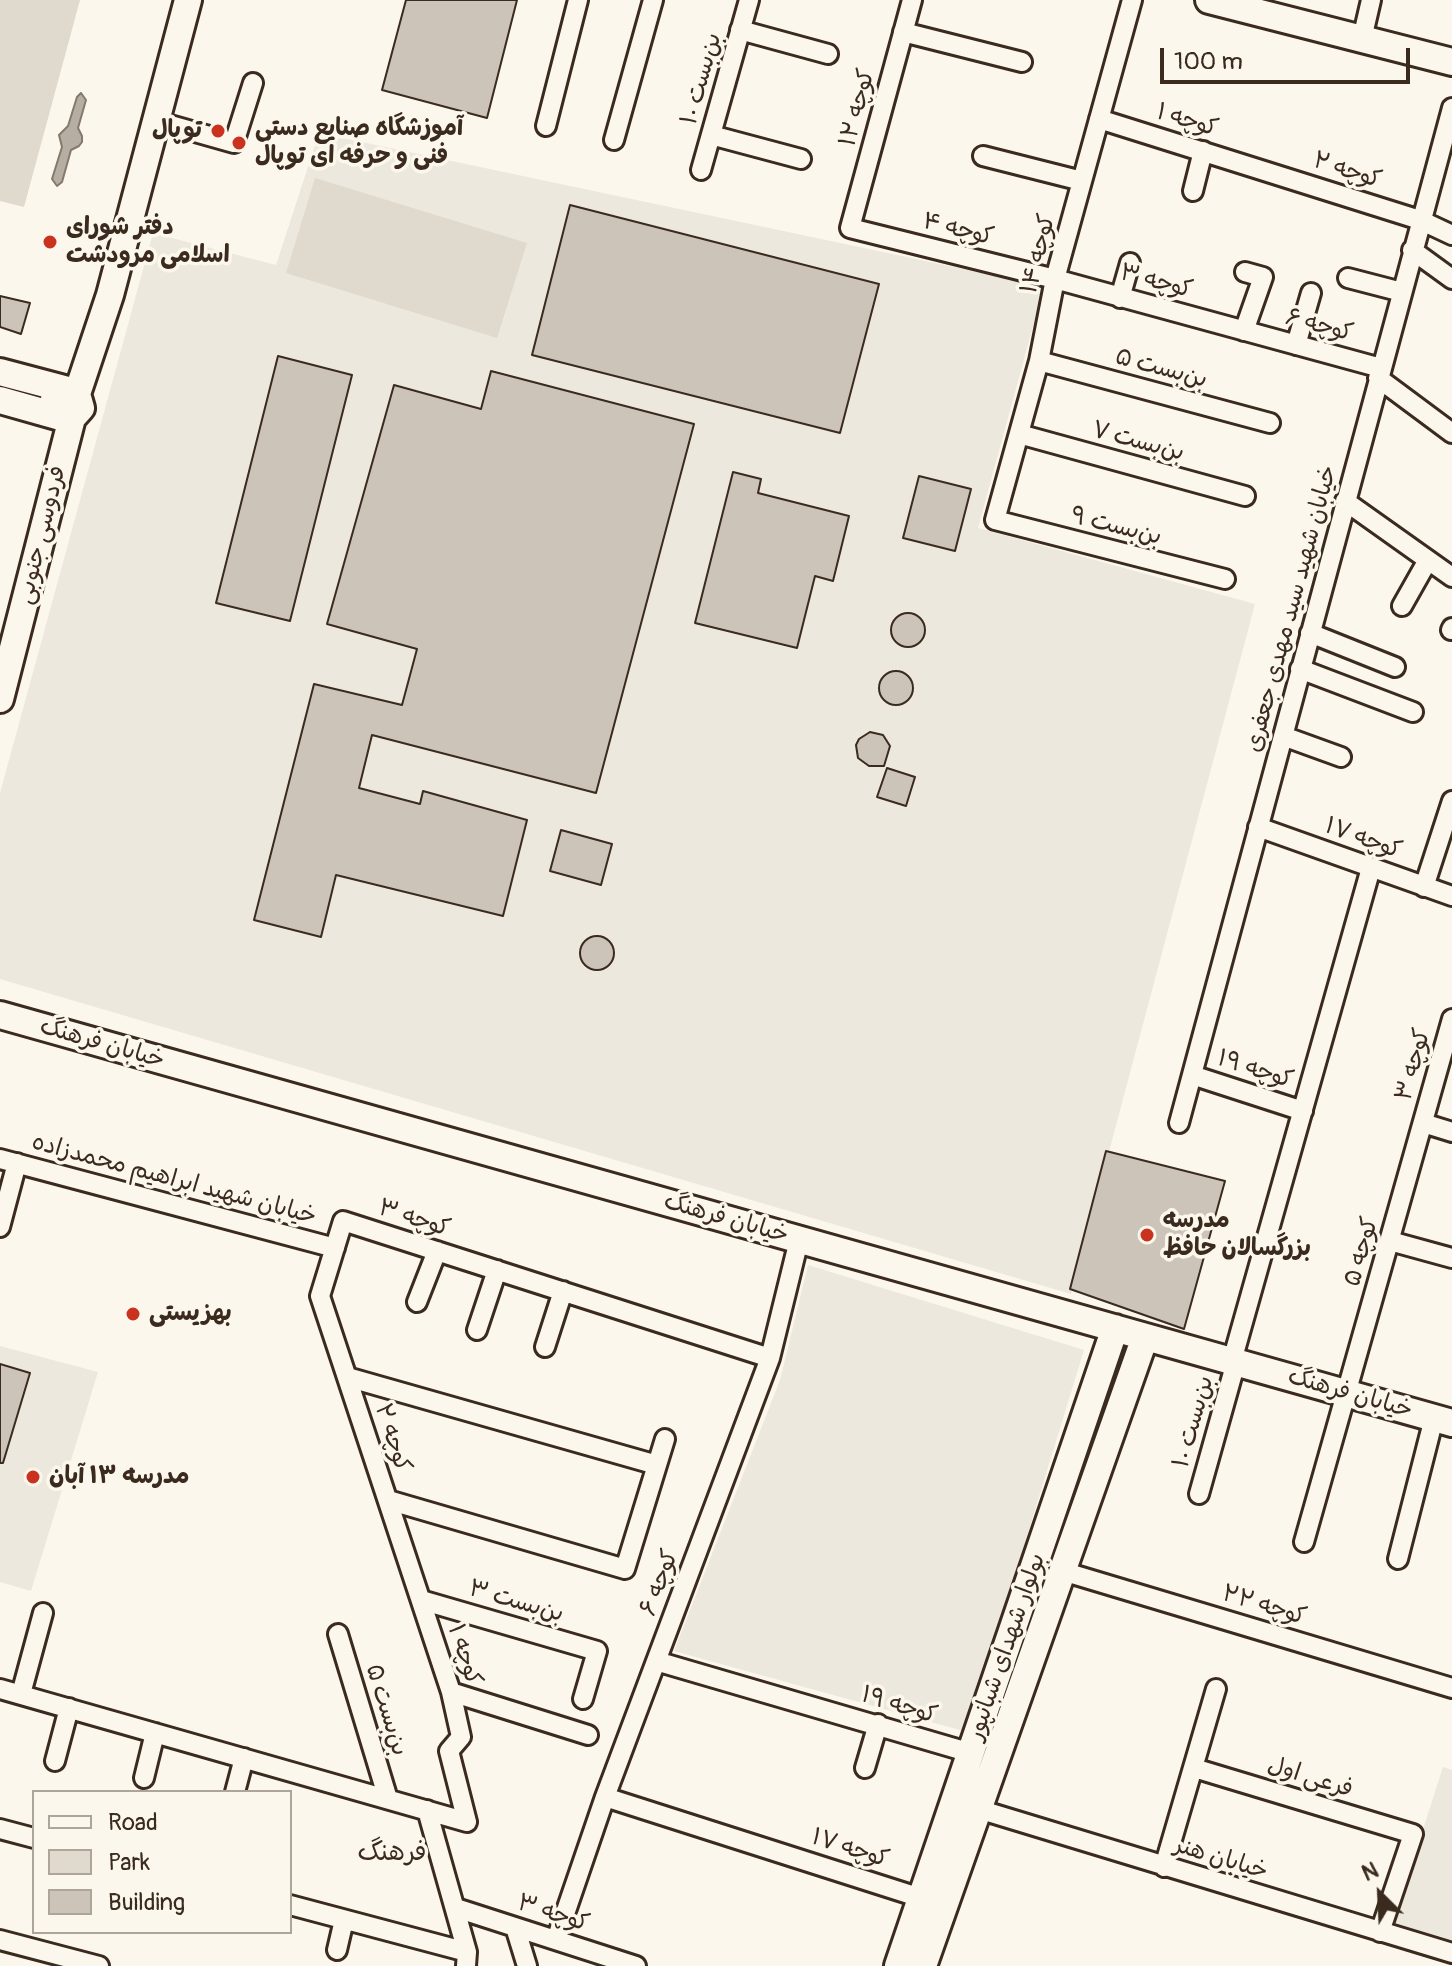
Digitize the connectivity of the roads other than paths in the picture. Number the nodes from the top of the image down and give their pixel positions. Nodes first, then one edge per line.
1 (188, 0) edge
2 (578, 0) edge
3 (653, 0) edge
4 (749, 0) edge
5 (912, 0) edge
6 (1132, 0) edge
7 (1209, 0) edge
8 (1371, 0) edge
9 (740, 30) junction
10 (903, 32) junction
11 (1362, 39) junction
12 (828, 54) dead end
13 (1022, 62) dead end
14 (1452, 62) edge
15 (253, 83) dead end
16 (1452, 108) edge
17 (1099, 119) junction
18 (156, 121) junction
19 (546, 126) dead end
20 (711, 135) junction
21 (614, 140) dead end
22 (1203, 151) junction
23 (983, 156) dead end
24 (801, 159) dead end
25 (1260, 169) joint
26 (701, 170) dead end
27 (1433, 176) junction
28 (1082, 181) junction
29 (1452, 181) edge
30 (1193, 191) dead end
31 (1420, 220) junction
32 (850, 228) joint
33 (1452, 235) edge
34 (1412, 250) junction
35 (1130, 263) dead end
36 (1245, 272) dead end
37 (1348, 278) dead end
38 (1055, 279) junction
39 (1452, 279) edge
40 (1402, 292) junction
41 (1311, 293) dead end
42 (1120, 298) junction
43 (1244, 331) junction
44 (1296, 345) junction
45 (1039, 361) junction
46 (0, 372) edge
47 (1379, 373) junction
48 (0, 400) edge
49 (69, 404) junction
50 (1270, 423) dead end
51 (1452, 433) edge
52 (1019, 434) junction
53 (1245, 496) dead end
54 (1345, 501) junction
55 (995, 520) joint
56 (1428, 560) junction
57 (1452, 577) edge
58 (1225, 579) dead end
59 (1402, 606) dead end
60 (1310, 633) junction
61 (1395, 667) dead end
62 (1300, 669) junction
63 (0, 699) edge
64 (1413, 712) dead end
65 (1283, 736) junction
66 (1341, 757) dead end
67 (1452, 801) edge
68 (1258, 827) junction
69 (1371, 868) junction
70 (1424, 887) junction
71 (1452, 896) edge
72 (0, 1015) edge
73 (1452, 1019) edge
74 (1192, 1075) junction
75 (1303, 1111) junction
76 (1179, 1123) dead end
77 (1423, 1123) junction
78 (1452, 1132) edge
79 (9, 1161) edge
80 (0, 1227) edge
81 (799, 1240) junction
82 (1390, 1241) junction
83 (335, 1248) junction
84 (437, 1251) junction
85 (1452, 1258) edge
86 (497, 1270) junction
87 (563, 1291) junction
88 (417, 1302) dead end
89 (1115, 1328) junction
90 (477, 1330) dead end
91 (1145, 1337) junction
92 (545, 1347) dead end
93 (770, 1358) junction
94 (1234, 1362) junction
95 (347, 1377) junction
96 (1098, 1384) junction
97 (1125, 1393) junction
98 (1347, 1394) junction
99 (1443, 1420) edge
100 (665, 1439) dead end
101 (657, 1465) junction
102 (1199, 1494) dead end
103 (388, 1500) junction
104 (1304, 1542) dead end
105 (1398, 1559) dead end
106 (1062, 1571) junction
107 (421, 1600) junction
108 (43, 1613) dead end
109 (338, 1634) dead end
110 (656, 1661) junction
111 (1452, 1688) edge
112 (0, 1689) edge
113 (1216, 1689) dead end
114 (451, 1692) junction
115 (21, 1694) junction
116 (583, 1699) dead end
117 (69, 1708) junction
118 (878, 1724) junction
119 (155, 1733) junction
120 (588, 1735) dead end
121 (971, 1753) junction
122 (244, 1758) junction
123 (55, 1761) dead end
124 (865, 1768) dead end
125 (1194, 1768) junction
126 (144, 1778) dead end
127 (236, 1790) edge
128 (605, 1797) junction
129 (388, 1799) junction
130 (978, 1809) junction
131 (427, 1810) junction
132 (0, 1829) edge
133 (32, 1837) edge
134 (947, 1858) junction
135 (1164, 1867) junction
136 (921, 1898) junction
137 (292, 1906) edge
138 (456, 1908) junction
139 (344, 1920) junction
140 (515, 1927) junction
141 (1380, 1932) junction
142 (0, 1940) edge
143 (556, 1940) junction
144 (25, 1947) junction
145 (337, 1950) dead end
146 (1452, 1953) edge
147 (466, 1959) edge
148 (20, 1966) edge
149 (99, 1966) edge
150 (527, 1966) edge
151 (636, 1966) edge
152 (898, 1966) edge
153 (923, 1966) edge

1 - 18 street, فردوسی جنوبی
2 - 19 street
3 - 21 street
4 - 9 street, بن‌بست ۱۰
5 - 10 street, کوچه ۱۲
6 - 17 street, کوچه ۱۴
7 - 11 street
8 - 11 street
9 - 12 street
9 - 20 street, بن‌بست ۱۰
10 - 13 street
10 - 32 street, کوچه ۱۲
11 - 14 street
15 - 18 street
16 - 27 street, خیابان شهید سید مهدی جعفری
17 - 22 street, کوچه ۱
17 - 28 street, کوچه ۱۴
18 - 49 street, فردوسی جنوبی
20 - 24 street
20 - 26 street, بن‌بست ۱۰
22 - 25 street, کوچه ۱
22 - 30 street
23 - 28 street
25 - 31 street, کوچه ۲
27 - 29 street
27 - 31 street, خیابان شهید سید مهدی جعفری
28 - 38 street, کوچه ۱۴
31 - 33 street
31 - 34 street, خیابان شهید سید مهدی جعفری
32 - 38 street, کوچه ۴
34 - 39 street
34 - 40 street, خیابان شهید سید مهدی جعفری
35 - 42 street
36 - 43 street
37 - 40 street
38 - 42 street, کوچه ۳
38 - 45 street, کوچه ۱۴
40 - 47 street, خیابان شهید سید مهدی جعفری
41 - 44 street
42 - 43 street, کوچه ۳
43 - 44 street, کوچه ۶
44 - 47 street, کوچه ۶
45 - 50 street, بن‌بست ۵
45 - 52 street, کوچه ۱۴
46 - 49 street
47 - 51 street
47 - 54 street, خیابان شهید سید مهدی جعفری
48 - 49 street
49 - 63 street, فردوسی جنوبی
52 - 53 street, بن‌بست ۷
52 - 55 street, کوچه ۱۴
54 - 56 street
54 - 60 street, خیابان شهید سید مهدی جعفری
55 - 58 street, بن‌بست ۹
56 - 57 street
56 - 59 street
60 - 61 street
60 - 62 street, خیابان شهید سید مهدی جعفری
62 - 64 street
62 - 65 street, خیابان شهید سید مهدی جعفری
65 - 66 street
65 - 68 street, خیابان شهید سید مهدی جعفری
67 - 70 street
68 - 69 street, کوچه ۱۷
68 - 74 street, خیابان شهید سید مهدی جعفری
69 - 70 street, کوچه ۱۷
69 - 75 street
70 - 71 street, کوچه ۱۷
72 - 81 street, خیابان فرهنگ
73 - 77 street, کوچه ۳
74 - 75 street, کوچه ۱۹
74 - 76 street, خیابان شهید سید مهدی جعفری
75 - 94 street
77 - 78 street
77 - 82 street, کوچه ۵
79 - 80 street
79 - 83 street, خیابان شهید ابراهیم محمدزاده
81 - 89 street, خیابان فرهنگ
81 - 93 street, کوچه ۶
82 - 85 street
82 - 98 street, کوچه ۵
83 - 84 street, کوچه ۳
83 - 95 street, کوچه ۲
84 - 86 street, کوچه ۳
84 - 88 street
86 - 87 street
86 - 90 street
87 - 92 street
87 - 93 street
89 - 91 street, خیابان فرهنگ
89 - 96 street, بولوار شهدای شبانپور
91 - 94 street, خیابان فرهنگ
91 - 97 street, بولوار شهدای شبانپور
93 - 110 street, کوچه ۶
94 - 98 street, خیابان فرهنگ
94 - 102 street, بن‌بست ۱۰
95 - 101 street
95 - 103 street, کوچه ۲
96 - 97 street
96 - 121 street, بولوار شهدای شبانپور
97 - 106 street, بولوار شهدای شبانپور
98 - 99 street, خیابان فرهنگ
98 - 104 street, کوچه ۵
99 - 105 street
100 - 101 street
101 - 103 street, کوچه ۲
103 - 107 street, کوچه ۱
106 - 111 street, کوچه ۲۲
106 - 130 street, بولوار شهدای شبانپور
107 - 114 street, کوچه ۱
107 - 116 street, بن‌بست ۳
108 - 115 street
109 - 129 street, بن‌بست ۵
110 - 118 street, کوچه ۱۹
110 - 128 street, کوچه ۶
112 - 115 street
113 - 125 street
114 - 120 street
114 - 131 street, کوچه ۱
115 - 117 street
117 - 119 street
117 - 123 street
118 - 121 street, کوچه ۱۹
118 - 124 street
119 - 122 street
119 - 126 street
121 - 134 street, بولوار شهدای شبانپور
122 - 127 street
122 - 129 street
125 - 135 street
125 - 141 street, فرعی اول
128 - 136 street, کوچه ۱۷
128 - 143 street, کوچه ۶
129 - 131 street
130 - 134 street, بولوار شهدای شبانپور
130 - 135 street, خیابان هنر
131 - 138 street
132 - 133 street
134 - 136 street, بولوار شهدای شبانپور
134 - 153 street, بولوار شهدای شبانپور
135 - 141 street, خیابان هنر
136 - 152 street, بولوار شهدای شبانپور
137 - 139 street
138 - 140 street, کوچه ۳
138 - 147 street
139 - 145 street
139 - 147 street
140 - 143 street, کوچه ۳
140 - 150 street
141 - 146 street, خیابان هنر
142 - 144 street
143 - 151 street, کوچه ۳
144 - 148 street
144 - 149 street

